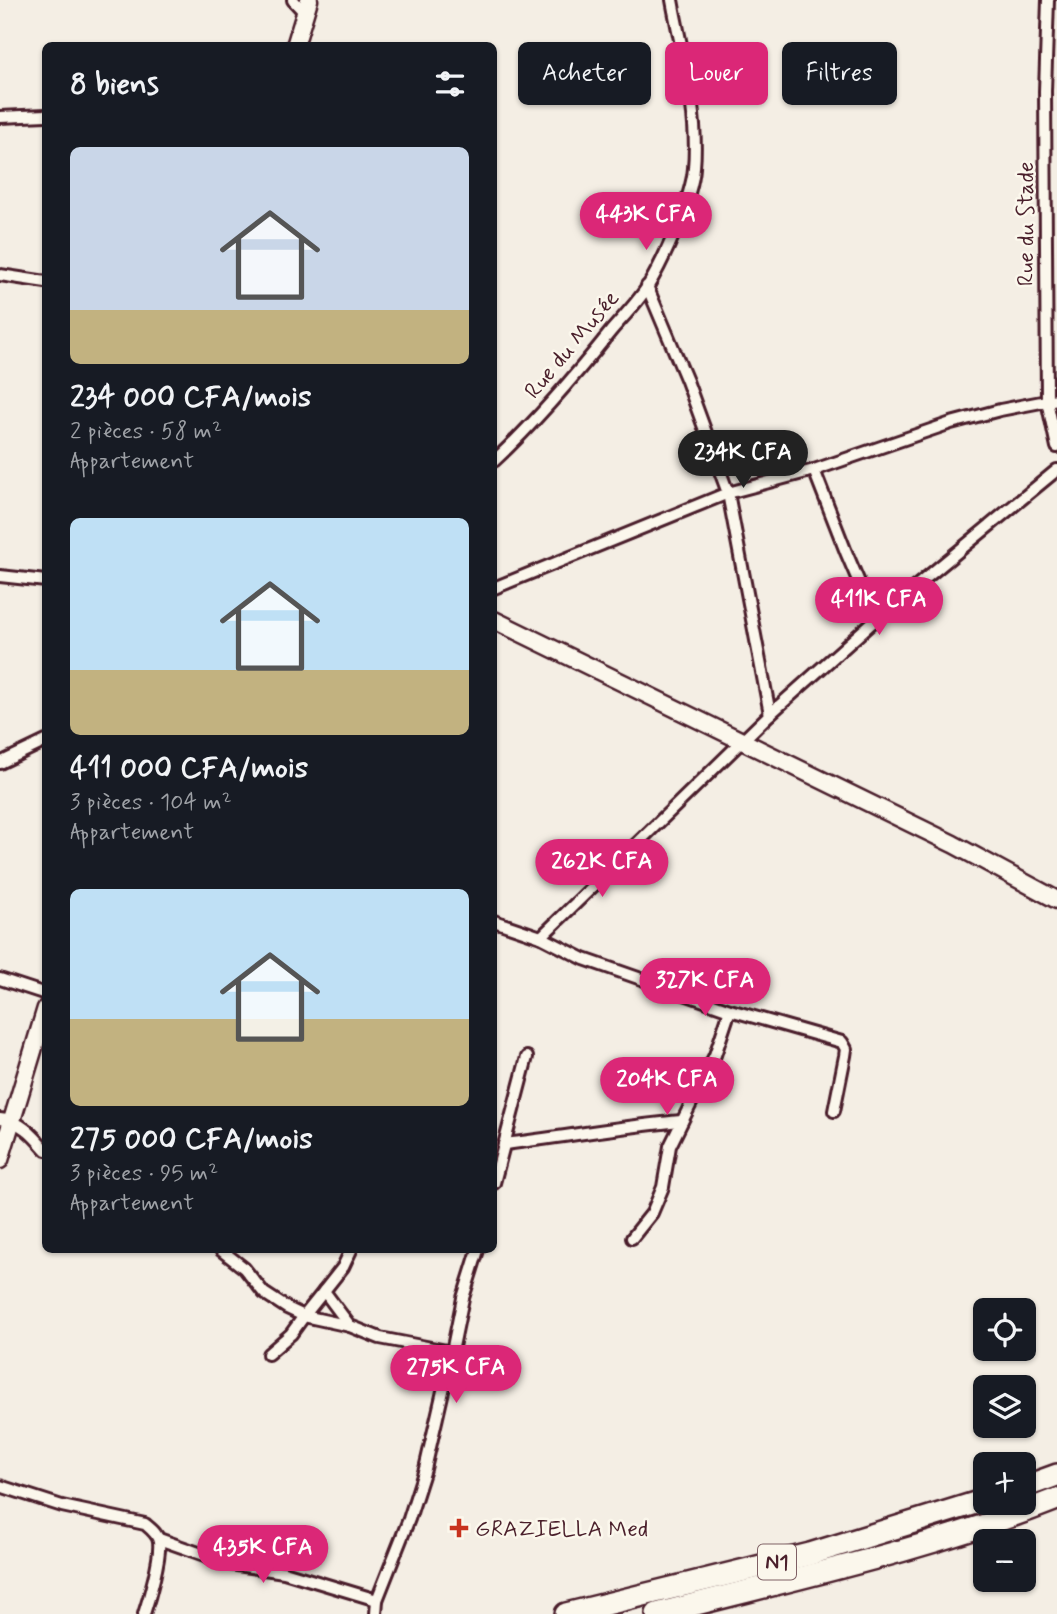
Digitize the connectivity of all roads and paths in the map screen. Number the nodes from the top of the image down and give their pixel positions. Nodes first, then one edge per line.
1 (293, 0) edge
2 (671, 0) edge
3 (1048, 0) edge
4 (307, 7) edge
5 (296, 42) edge
6 (1057, 87) edge
7 (1045, 91) junction
8 (42, 115) edge
9 (0, 117) edge
10 (0, 275) edge
11 (42, 281) edge
12 (648, 286) junction
13 (1052, 400) edge
14 (1057, 447) edge
15 (497, 458) edge
16 (814, 470) junction
17 (1057, 471) edge
18 (727, 493) junction
19 (0, 576) edge
20 (42, 581) edge
21 (497, 587) edge
22 (875, 620) junction
23 (497, 621) edge
24 (770, 714) junction
25 (743, 741) junction
26 (42, 743) edge
27 (0, 763) edge
28 (1057, 900) edge
29 (497, 922) edge
30 (541, 937) junction
31 (0, 979) edge
32 (42, 993) edge
33 (730, 1010) junction
34 (42, 1019) edge
35 (527, 1057) dead end
36 (834, 1111) dead end
37 (6, 1119) edge
38 (682, 1121) junction
39 (504, 1144) junction
40 (42, 1145) edge
41 (0, 1160) edge
42 (497, 1171) edge
43 (632, 1238) dead end
44 (226, 1253) edge
45 (350, 1253) edge
46 (477, 1253) edge
47 (324, 1291) junction
48 (304, 1316) junction
49 (350, 1326) junction
50 (453, 1352) junction
51 (268, 1354) dead end
52 (1057, 1475) edge
53 (1036, 1483) edge
54 (0, 1486) edge
55 (1057, 1499) edge
56 (973, 1504) edge
57 (159, 1539) junction
58 (377, 1600) junction
59 (144, 1614) edge
60 (376, 1614) edge
61 (566, 1614) edge
62 (657, 1614) edge

1 - 4 street
2 - 12 street, Rue du Musée
3 - 7 street, Rue du Stade
4 - 5 street
6 - 7 street
7 - 13 street, Rue du Stade
8 - 9 street
10 - 11 street
12 - 15 street, Rue du Musée
12 - 18 street
13 - 14 street, Rue du Stade
13 - 16 street
16 - 18 street
16 - 22 street
17 - 22 street
18 - 21 street
18 - 24 street
19 - 20 street
22 - 24 street
23 - 25 street
24 - 25 street
25 - 28 street
25 - 30 street
26 - 27 street
29 - 30 street
30 - 33 street
31 - 32 street
33 - 36 street
33 - 38 street
34 - 37 street
35 - 39 street
37 - 40 street
37 - 41 street
38 - 39 street
38 - 43 street
39 - 42 street
44 - 48 street
45 - 47 street
46 - 50 street
47 - 48 street
47 - 49 street
48 - 49 street
48 - 51 street
49 - 50 street
50 - 58 street
52 - 53 highway
54 - 57 street
55 - 62 highway, N1
56 - 61 highway, N1
57 - 58 street
57 - 59 street
58 - 60 street

